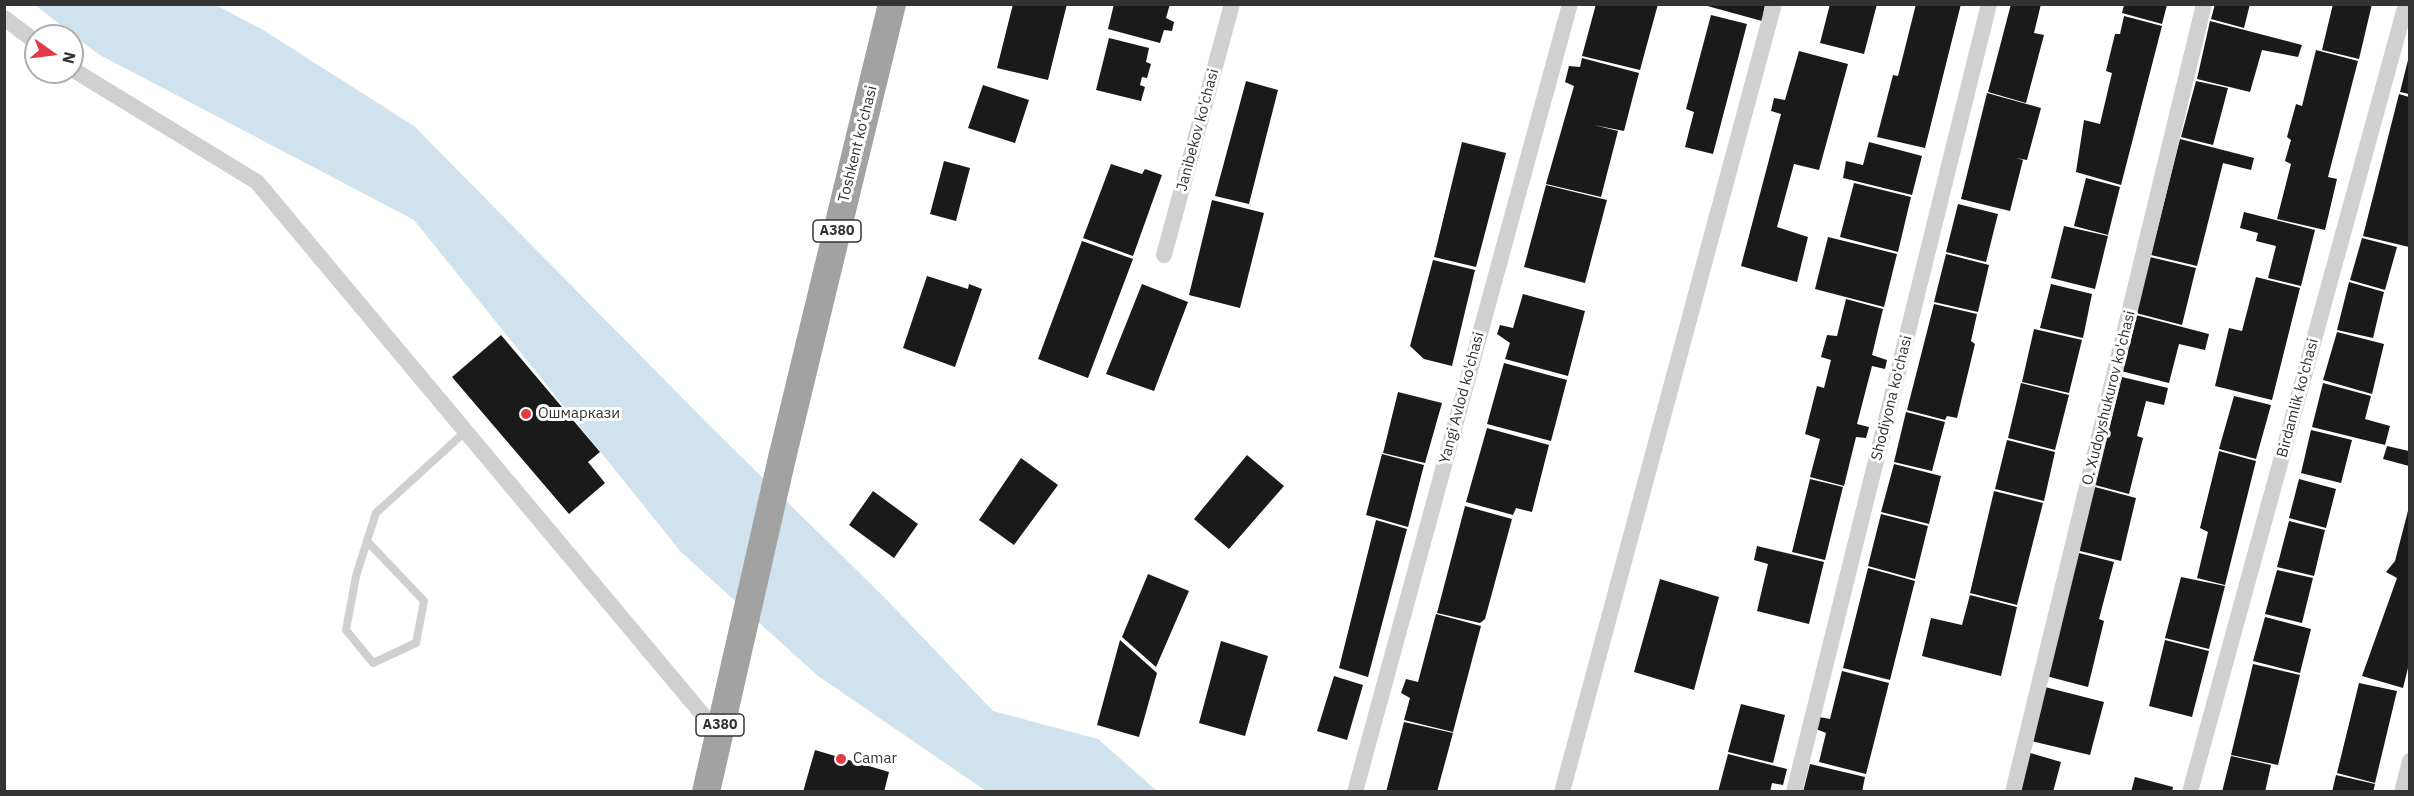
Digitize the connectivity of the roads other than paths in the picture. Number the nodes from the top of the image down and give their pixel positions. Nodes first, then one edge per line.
1 (892, 4) edge
2 (1232, 4) edge
3 (1570, 4) edge
4 (1774, 4) edge
5 (1989, 4) edge
6 (2204, 4) edge
7 (2406, 4) edge
8 (4, 18) edge
9 (24, 33) edge
10 (84, 76) edge
11 (1164, 255) dead end
12 (467, 430) junction
13 (367, 542) junction
14 (718, 733) junction
15 (2409, 761) edge
16 (706, 792) edge
17 (1355, 792) edge
18 (1562, 792) edge
19 (1794, 792) edge
20 (2013, 792) edge
21 (2190, 792) edge
22 (2402, 792) edge

1 - 14 highway, Toshkent ko'chasi / A380
2 - 11 street, Janibekov ko'chasi
3 - 17 street, Yangi Avlod ko'chasi
4 - 18 street
5 - 19 street, Shodiyona ko'chasi
6 - 20 street, O. Xudoyshukurov ko'chasi
7 - 21 street, Birdamlik ko'chasi
8 - 9 street
10 - 12 street
12 - 13 lane
12 - 14 street
13 - 13 lane
14 - 16 highway, A380
15 - 22 street

